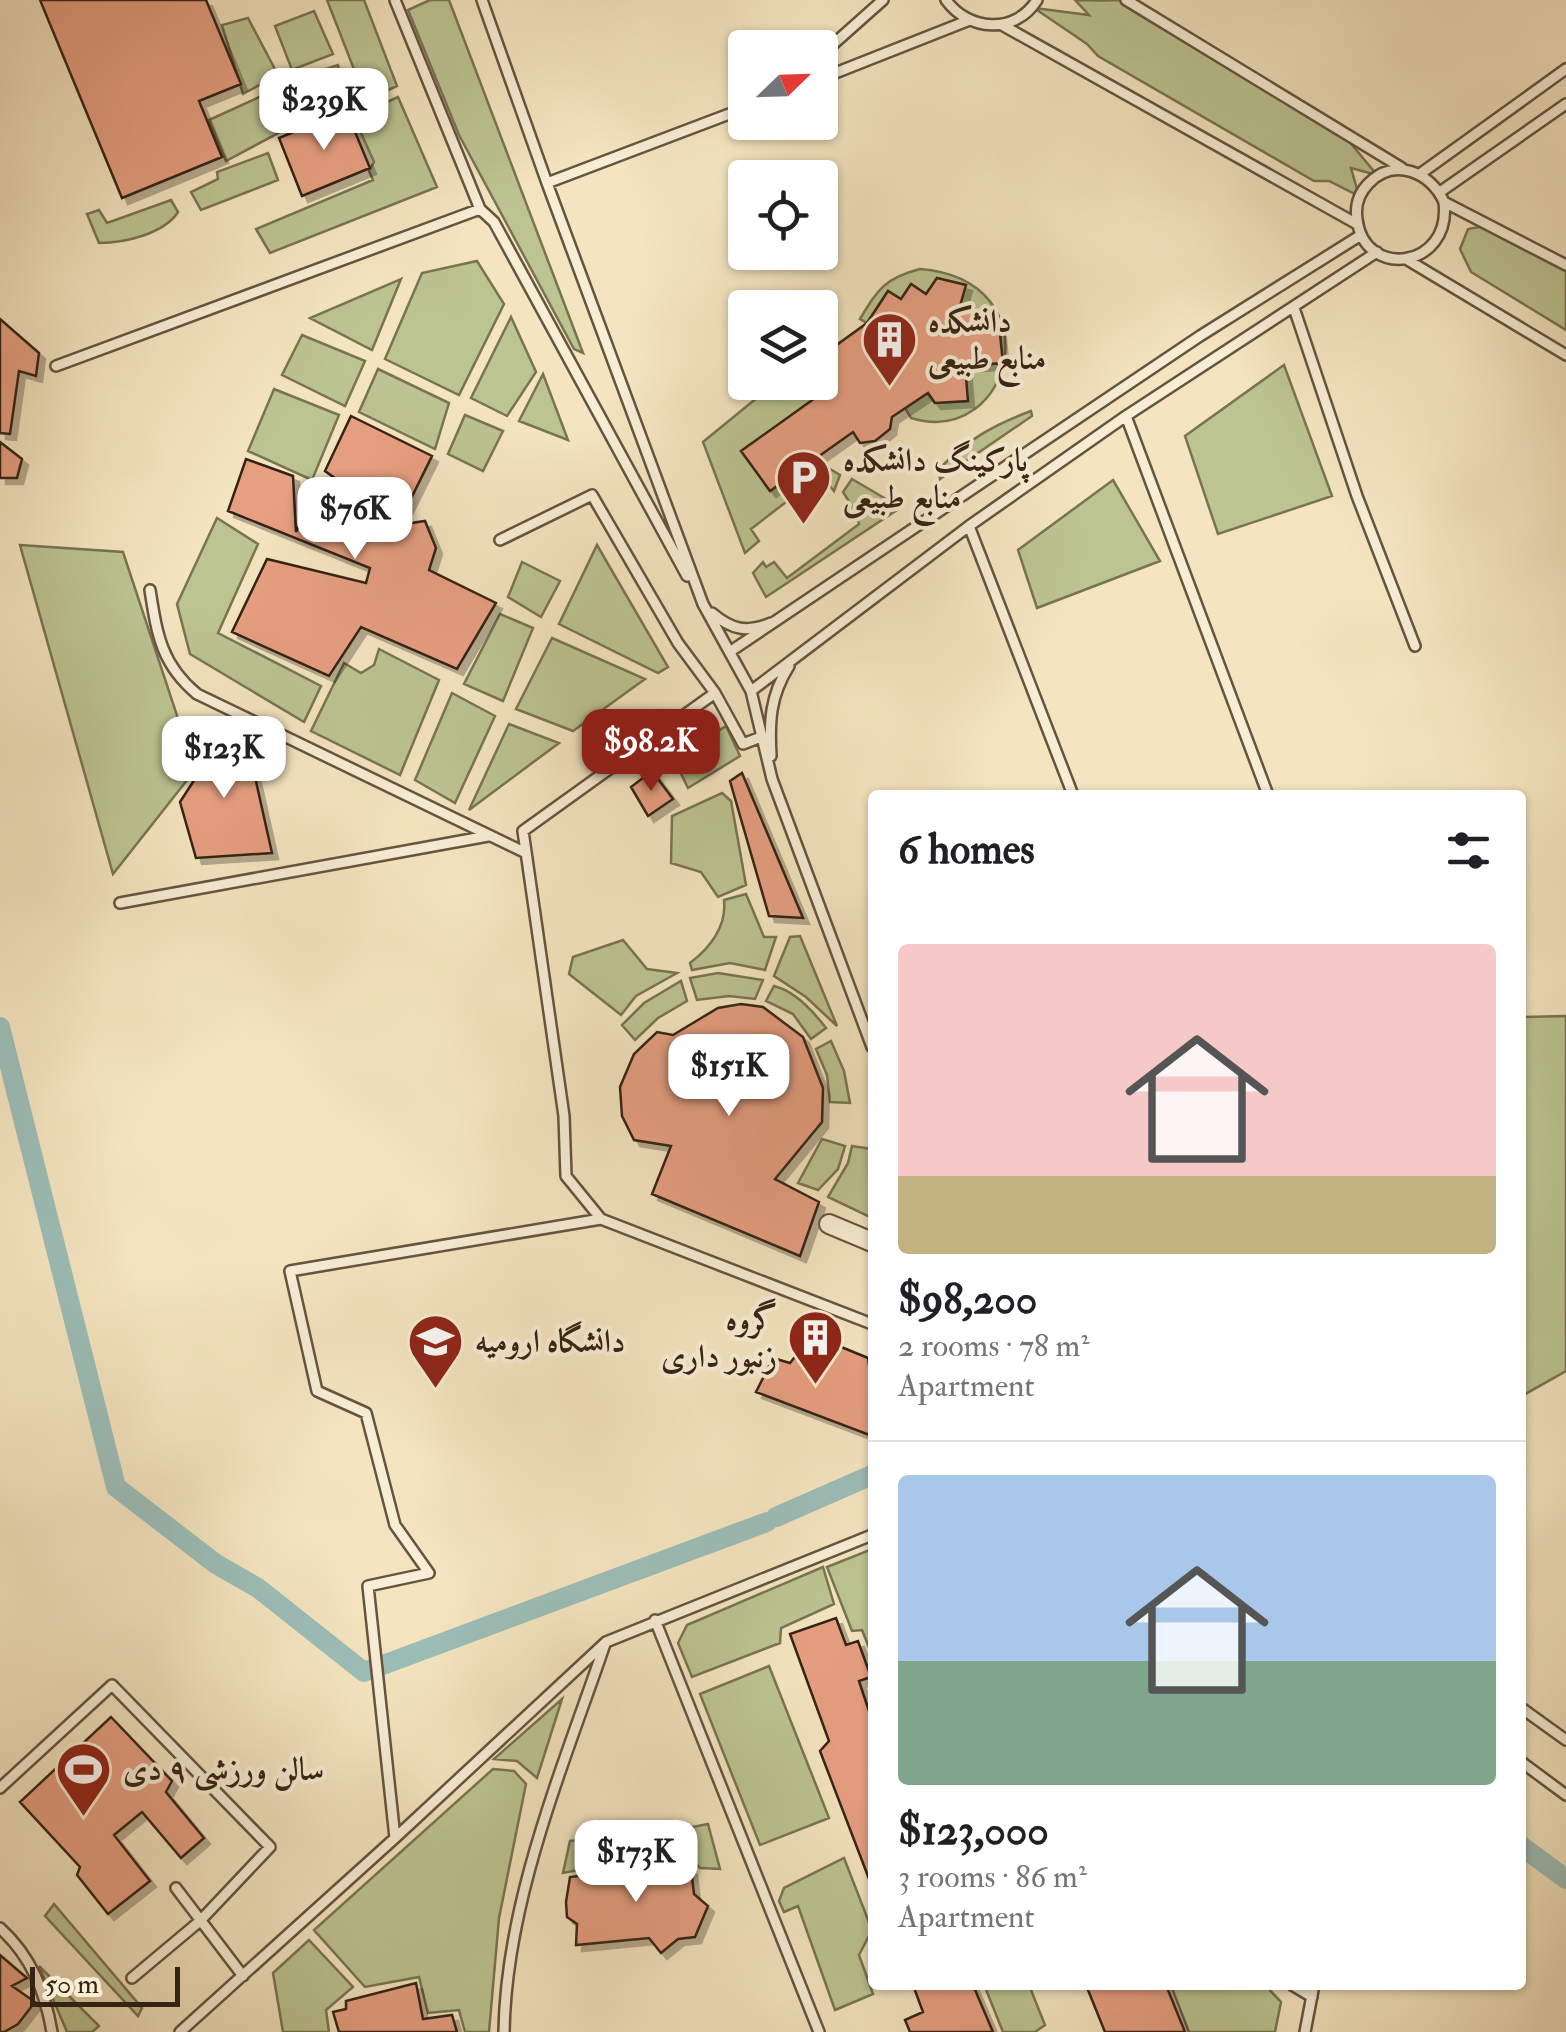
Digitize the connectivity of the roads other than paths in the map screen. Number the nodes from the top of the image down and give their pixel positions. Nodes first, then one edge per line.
1 (395, 0) edge
2 (482, 0) edge
3 (883, 0) edge
4 (946, 0) edge
5 (1037, 0) edge
6 (1126, 0) edge
7 (968, 20) junction
8 (1002, 25) junction
9 (838, 40) edge
10 (1566, 69) edge
11 (838, 71) edge
12 (1566, 104) edge
13 (728, 114) edge
14 (1405, 170) junction
15 (1420, 174) junction
16 (548, 182) junction
17 (1442, 197) junction
18 (480, 209) junction
19 (1357, 224) junction
20 (1361, 235) junction
21 (1377, 252) junction
22 (1406, 259) junction
23 (1566, 266) edge
24 (1294, 308) junction
25 (1566, 355) edge
26 (56, 366) dead end
27 (1126, 416) junction
28 (969, 526) junction
29 (500, 540) dead end
30 (150, 590) dead end
31 (703, 604) junction
32 (771, 623) junction
33 (1415, 646) dead end
34 (730, 651) junction
35 (794, 658) junction
36 (751, 691) junction
37 (715, 693) junction
38 (761, 737) junction
39 (772, 779) junction
40 (1071, 790) edge
41 (1266, 790) edge
42 (491, 836) junction
43 (526, 853) junction
44 (120, 903) dead end
45 (868, 1036) edge
46 (601, 1219) junction
47 (830, 1224) dead end
48 (868, 1240) edge
49 (868, 1322) edge
50 (868, 1537) edge
51 (655, 1620) junction
52 (606, 1642) junction
53 (1526, 1711) edge
54 (1566, 1740) edge
55 (1526, 1765) edge
56 (0, 1788) edge
57 (1566, 1794) edge
58 (396, 1838) junction
59 (176, 1888) dead end
60 (200, 1920) junction
61 (0, 1928) edge
62 (243, 1976) junction
63 (132, 1978) dead end
64 (1300, 1990) edge
65 (1313, 1990) edge
66 (1312, 1997) junction
67 (52, 2032) edge
68 (180, 2032) edge
69 (504, 2032) edge
70 (819, 2032) edge
71 (1305, 2032) edge

1 - 18 lane
2 - 16 lane
3 - 9 lane
4 - 7 lane
5 - 8 lane
6 - 14 lane
7 - 8 lane
7 - 11 lane
8 - 19 lane
10 - 15 lane
12 - 17 lane
13 - 16 lane
14 - 15 lane
14 - 19 lane
15 - 17 lane
16 - 31 lane
17 - 22 lane
17 - 23 lane
18 - 26 lane
18 - 31 lane
19 - 20 lane
20 - 21 lane
20 - 32 lane
21 - 22 lane
21 - 24 lane
22 - 25 lane
24 - 27 lane
24 - 33 lane
27 - 28 lane
27 - 41 lane
28 - 35 lane
28 - 40 lane
29 - 37 lane
30 - 42 lane
31 - 32 lane
31 - 34 lane
32 - 34 lane
34 - 36 lane
35 - 36 lane
35 - 39 lane
36 - 38 lane
37 - 38 lane
37 - 43 lane
38 - 39 lane
39 - 45 lane
42 - 43 lane
42 - 44 lane
43 - 46 lane
46 - 49 lane
46 - 58 lane
47 - 48 street
50 - 51 lane
51 - 52 lane
51 - 70 lane
52 - 58 lane
52 - 69 lane
53 - 54 lane
55 - 57 lane
56 - 60 lane
58 - 62 lane
59 - 60 lane
60 - 62 lane
60 - 63 lane
61 - 67 lane
62 - 68 lane
64 - 66 lane
65 - 66 lane
66 - 71 lane

